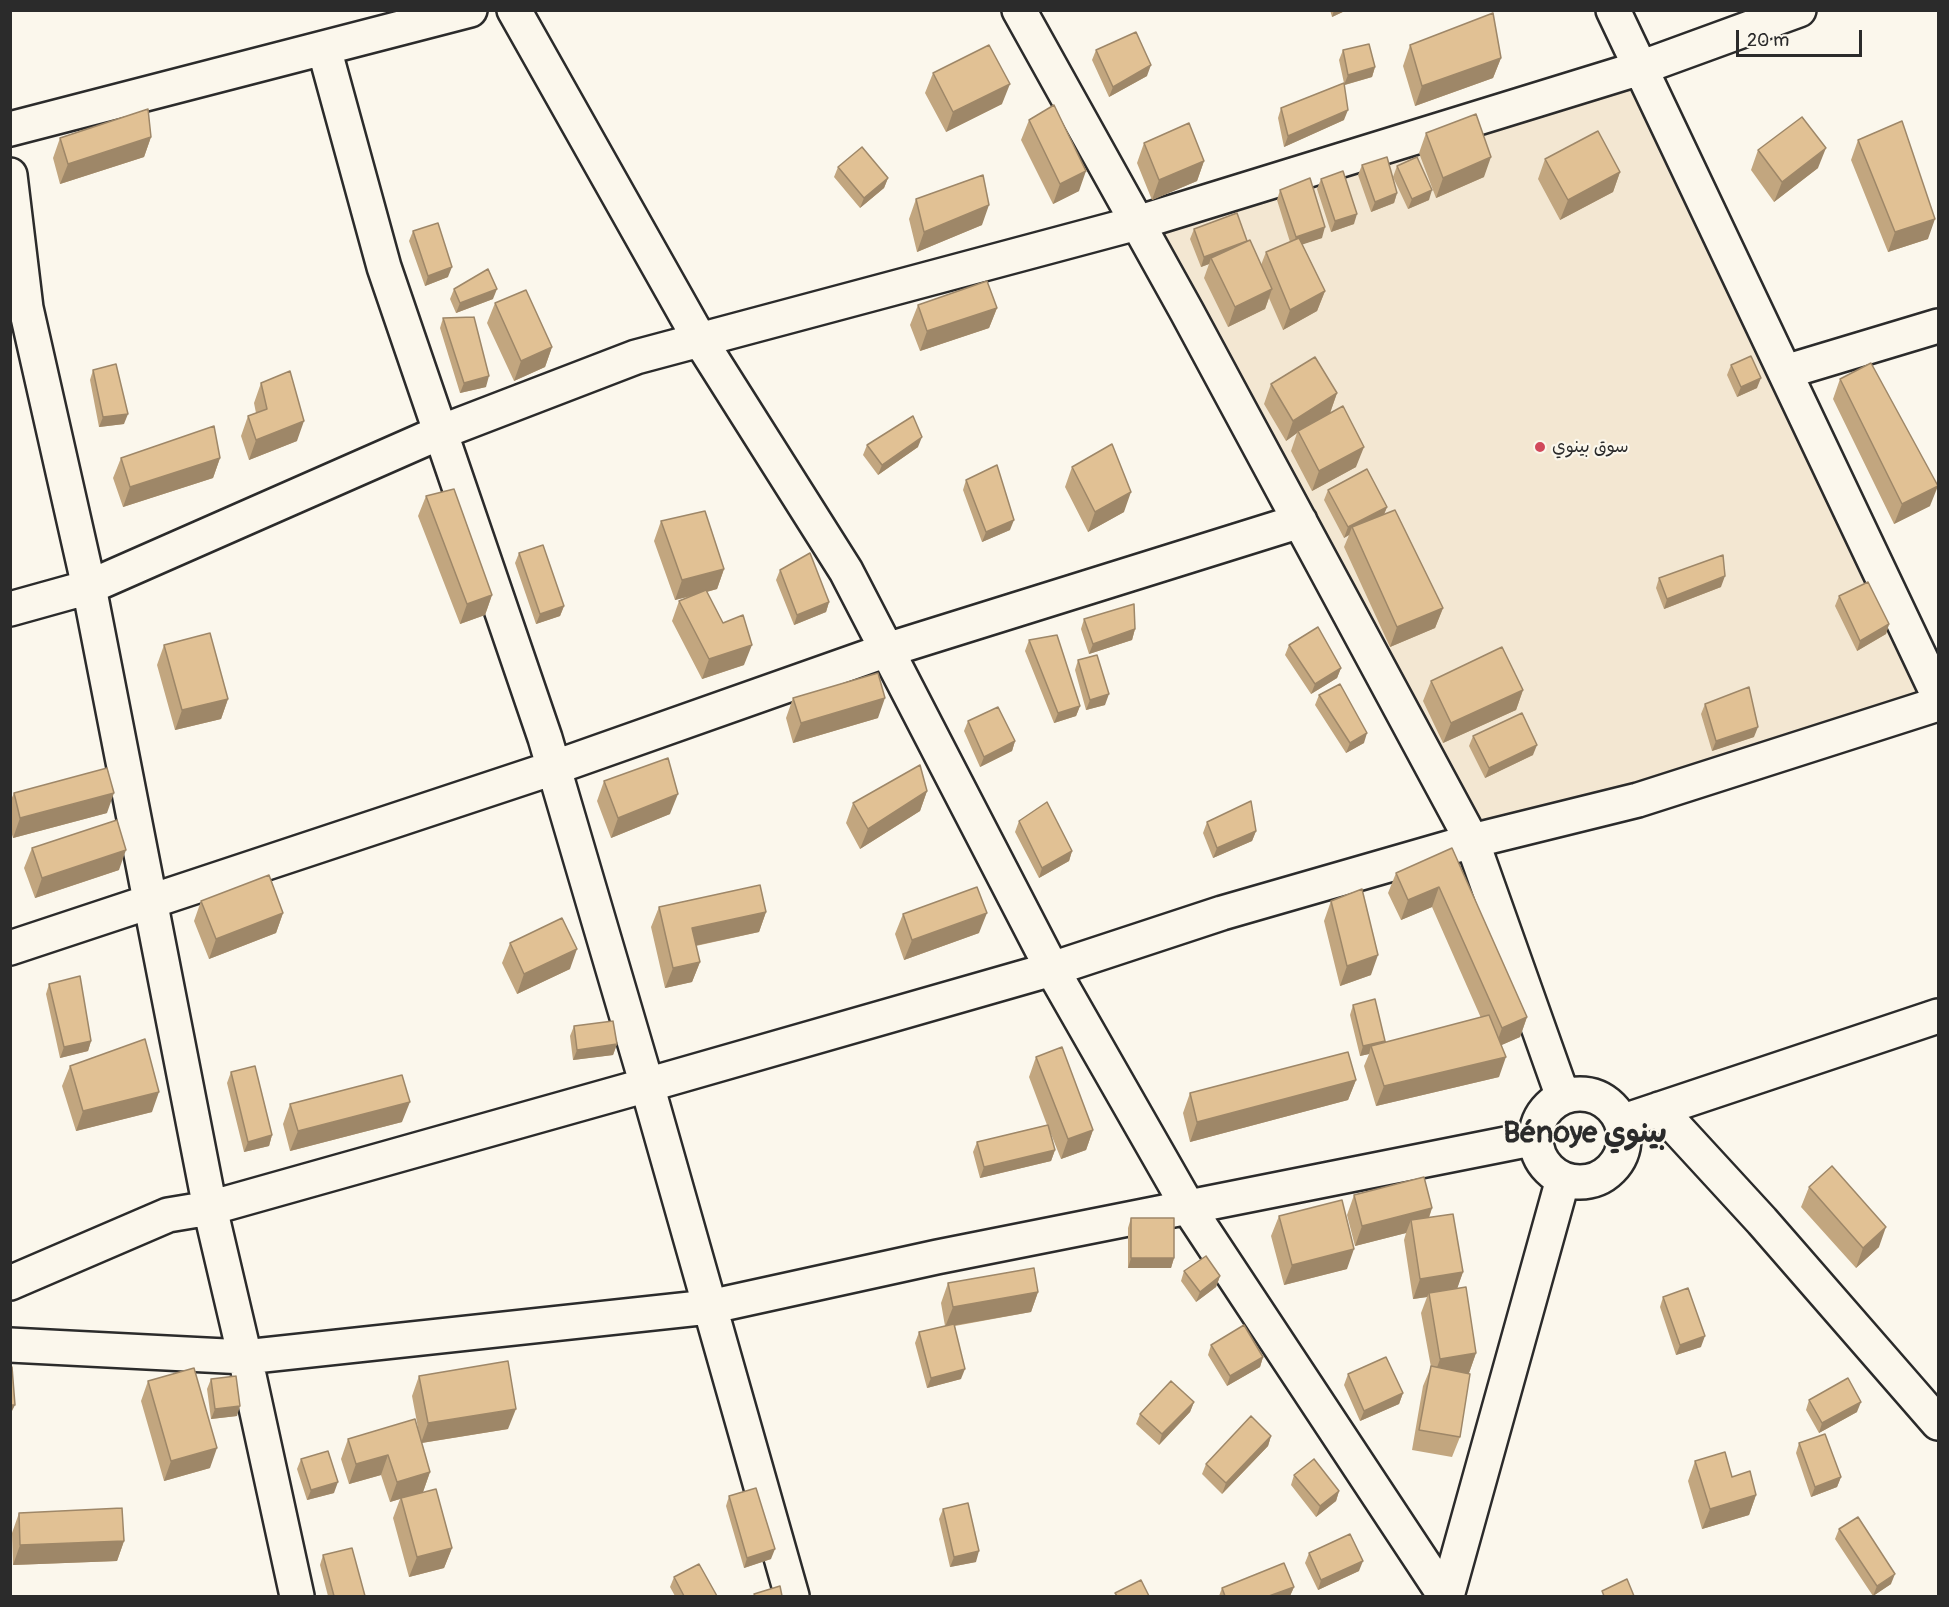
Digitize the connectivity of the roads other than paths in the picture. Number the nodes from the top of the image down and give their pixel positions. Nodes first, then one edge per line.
1 (470, 10) edge
2 (514, 10) edge
3 (1019, 10) edge
4 (1613, 10) edge
5 (1798, 10) edge
6 (324, 48) junction
7 (1640, 68) junction
8 (10, 129) edge
9 (10, 175) edge
10 (1137, 223) junction
11 (1938, 326) edge
12 (700, 340) junction
13 (1785, 372) junction
14 (441, 432) junction
15 (1299, 521) junction
16 (89, 587) junction
17 (10, 609) edge
18 (887, 650) junction
19 (1938, 695) edge
20 (1938, 705) edge
21 (553, 768) junction
22 (1472, 841) junction
23 (150, 902) junction
24 (10, 948) edge
25 (1052, 969) junction
26 (1938, 1016) edge
27 (647, 1085) junction
28 (1563, 1097) junction
29 (1659, 1109) junction
30 (1621, 1122) junction
31 (1536, 1138) junction
32 (1563, 1179) junction
33 (1188, 1207) junction
34 (210, 1208) junction
35 (10, 1283) edge
36 (709, 1307) junction
37 (10, 1345) edge
38 (245, 1357) junction
39 (1938, 1423) edge
40 (297, 1596) edge
41 (792, 1596) edge
42 (1446, 1596) edge

1 - 6 street
2 - 12 street
3 - 10 street
4 - 7 street
5 - 7 street
6 - 8 street
6 - 14 street
7 - 10 street
7 - 13 street
9 - 16 street
10 - 12 street
10 - 15 street
11 - 13 street
12 - 14 street
12 - 18 street
13 - 19 street
14 - 16 street
14 - 21 street
15 - 18 street
15 - 22 street
16 - 17 street
16 - 23 street
18 - 21 street
18 - 25 street
20 - 22 street
21 - 23 street
21 - 27 street
22 - 25 street
22 - 28 street
23 - 24 street
23 - 34 street
25 - 27 street
25 - 33 street
26 - 29 street
27 - 34 street
27 - 36 street
28 - 30 street
28 - 31 street
29 - 30 street
29 - 39 street
30 - 32 street
31 - 32 street
31 - 33 street
32 - 42 street
33 - 36 street
33 - 42 street
34 - 35 street
34 - 38 street
36 - 38 street
36 - 41 street
37 - 38 street
38 - 40 street

